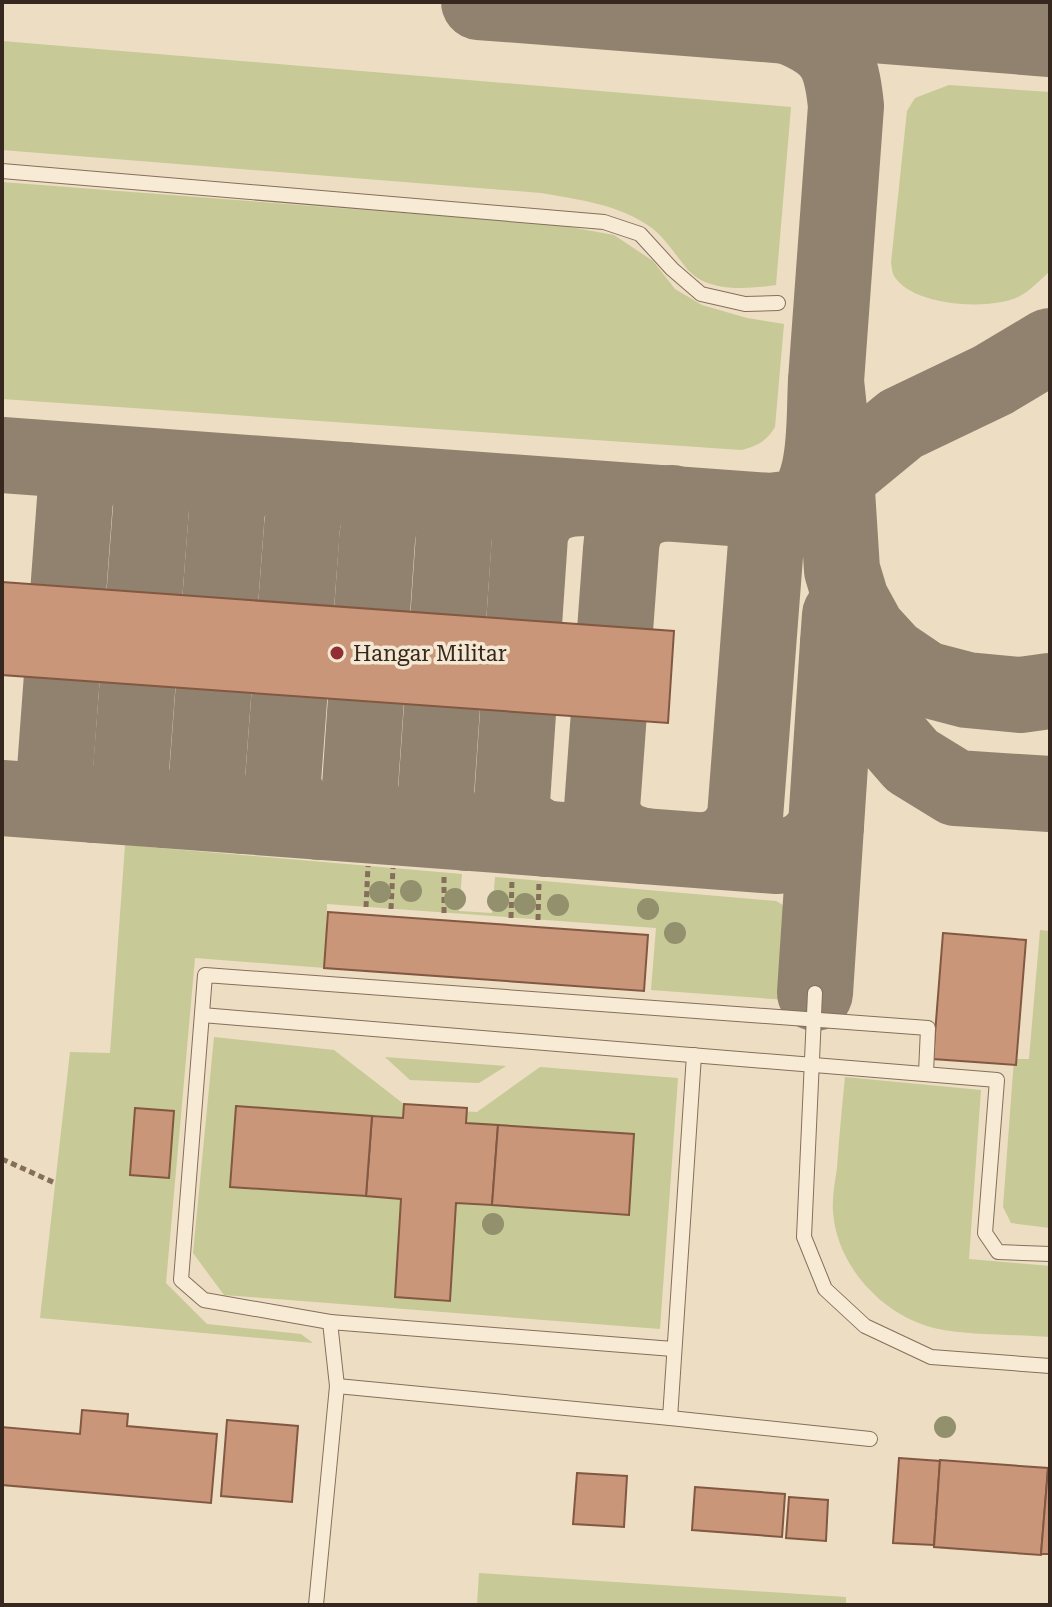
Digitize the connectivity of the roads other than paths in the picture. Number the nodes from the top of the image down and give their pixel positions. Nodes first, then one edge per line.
1 (2, 171) edge
2 (778, 303) dead end
3 (815, 993) dead end
4 (202, 1015) junction
5 (813, 1020) junction
6 (694, 1055) junction
7 (810, 1064) junction
8 (926, 1073) junction
9 (1050, 1254) edge
10 (330, 1322) junction
11 (673, 1349) junction
12 (1050, 1366) edge
13 (337, 1386) junction
14 (670, 1418) junction
15 (870, 1439) dead end
16 (316, 1605) edge

1 - 2 lane
3 - 5 lane
4 - 5 lane
4 - 6 lane
4 - 10 lane
5 - 7 lane
5 - 8 lane
6 - 7 lane
6 - 11 lane
7 - 8 lane
7 - 12 lane
8 - 9 lane
10 - 11 lane
10 - 13 lane
11 - 14 lane
13 - 14 lane
13 - 16 lane
14 - 15 lane

